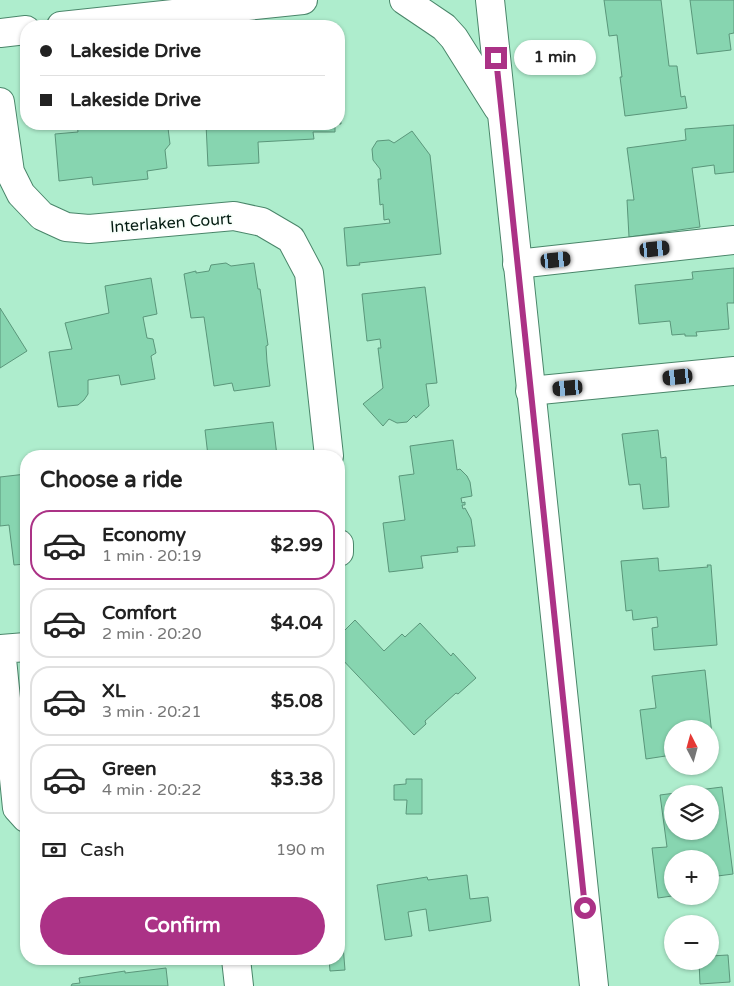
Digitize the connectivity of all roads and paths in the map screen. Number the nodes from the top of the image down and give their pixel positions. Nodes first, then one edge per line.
1 (303, 0) edge
2 (404, 0) edge
3 (490, 0) edge
4 (213, 5) edge
5 (104, 20) edge
6 (20, 31) edge
7 (0, 33) edge
8 (0, 102) edge
9 (501, 112) junction
10 (734, 240) edge
11 (517, 264) junction
12 (734, 371) edge
13 (530, 391) junction
14 (328, 450) edge
15 (20, 647) edge
16 (20, 811) edge
17 (237, 965) edge
18 (239, 986) edge
19 (594, 986) edge

1 - 4 main road
2 - 9 main road
3 - 9 main road
4 - 5 main road
6 - 7 main road
8 - 14 main road, Interlaken Court
9 - 11 main road
10 - 11 main road
11 - 13 main road
12 - 13 main road
13 - 19 main road
15 - 16 main road
17 - 18 main road

